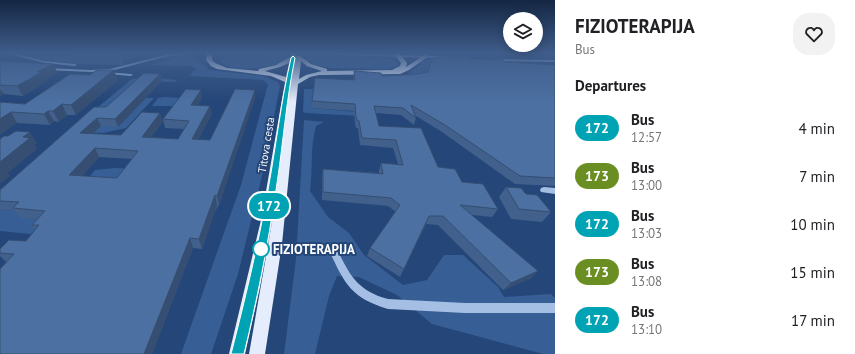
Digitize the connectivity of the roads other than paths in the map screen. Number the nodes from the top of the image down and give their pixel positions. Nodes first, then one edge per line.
1 (68, 70) edge
2 (108, 70) edge
3 (232, 70) edge
4 (260, 70) edge
5 (294, 70) edge
6 (325, 70) edge
7 (394, 70) edge
8 (406, 70) edge
9 (98, 71) junction
10 (251, 71) junction
11 (131, 75) dead end
12 (292, 82) junction
13 (544, 190) dead end
14 (555, 191) edge
15 (333, 250) dead end
16 (555, 308) edge
17 (237, 354) edge
18 (257, 354) edge

1 - 9 street
2 - 9 street
3 - 10 main road
4 - 10 main road
5 - 12 main road, Titova cesta
6 - 7 main road
8 - 12 main road
9 - 11 street
10 - 12 main road
12 - 17 main road, Titova cesta
12 - 18 main road, Titova cesta
13 - 14 street
15 - 16 street

